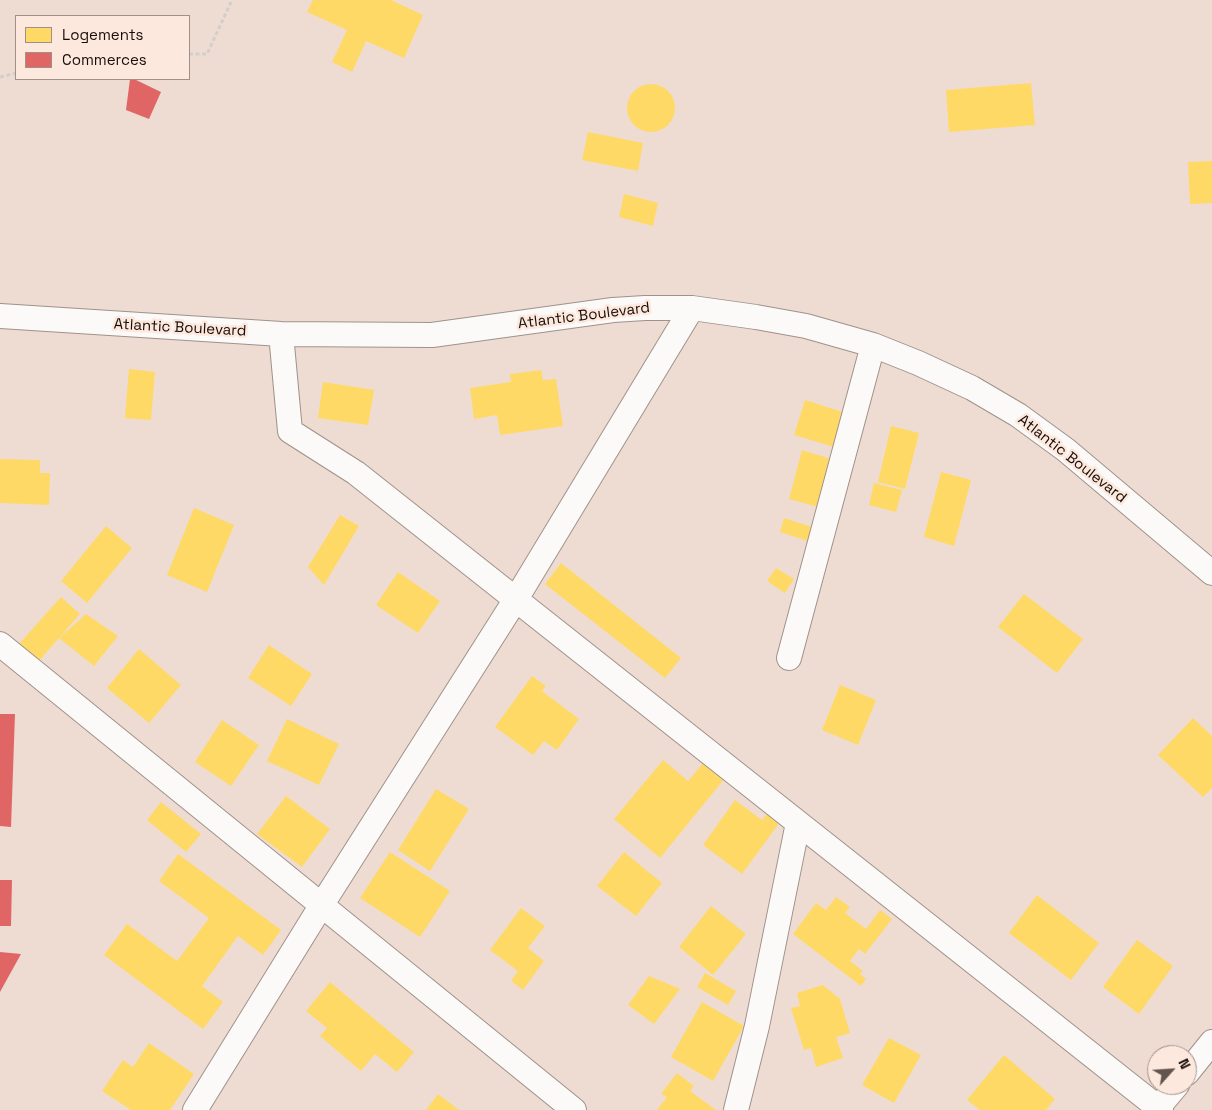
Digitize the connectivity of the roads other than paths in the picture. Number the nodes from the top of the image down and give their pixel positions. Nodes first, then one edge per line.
1 (692, 308) junction
2 (0, 316) edge
3 (281, 334) junction
4 (873, 344) junction
5 (1212, 573) edge
6 (516, 600) junction
7 (0, 644) edge
8 (790, 658) dead end
9 (798, 823) junction
10 (321, 906) junction
11 (1212, 1042) edge
12 (1197, 1061) edge
13 (1169, 1095) edge
14 (1158, 1109) edge
15 (195, 1110) edge
16 (574, 1110) edge
17 (736, 1110) edge

1 - 3 street, Atlantic Boulevard
1 - 4 street, Atlantic Boulevard
1 - 6 street
2 - 3 street, Atlantic Boulevard
3 - 6 street
4 - 5 street, Atlantic Boulevard
4 - 8 street
6 - 9 street
6 - 10 street
7 - 10 street
9 - 14 street
9 - 17 street
10 - 15 street
10 - 16 street
11 - 12 street
13 - 14 street

